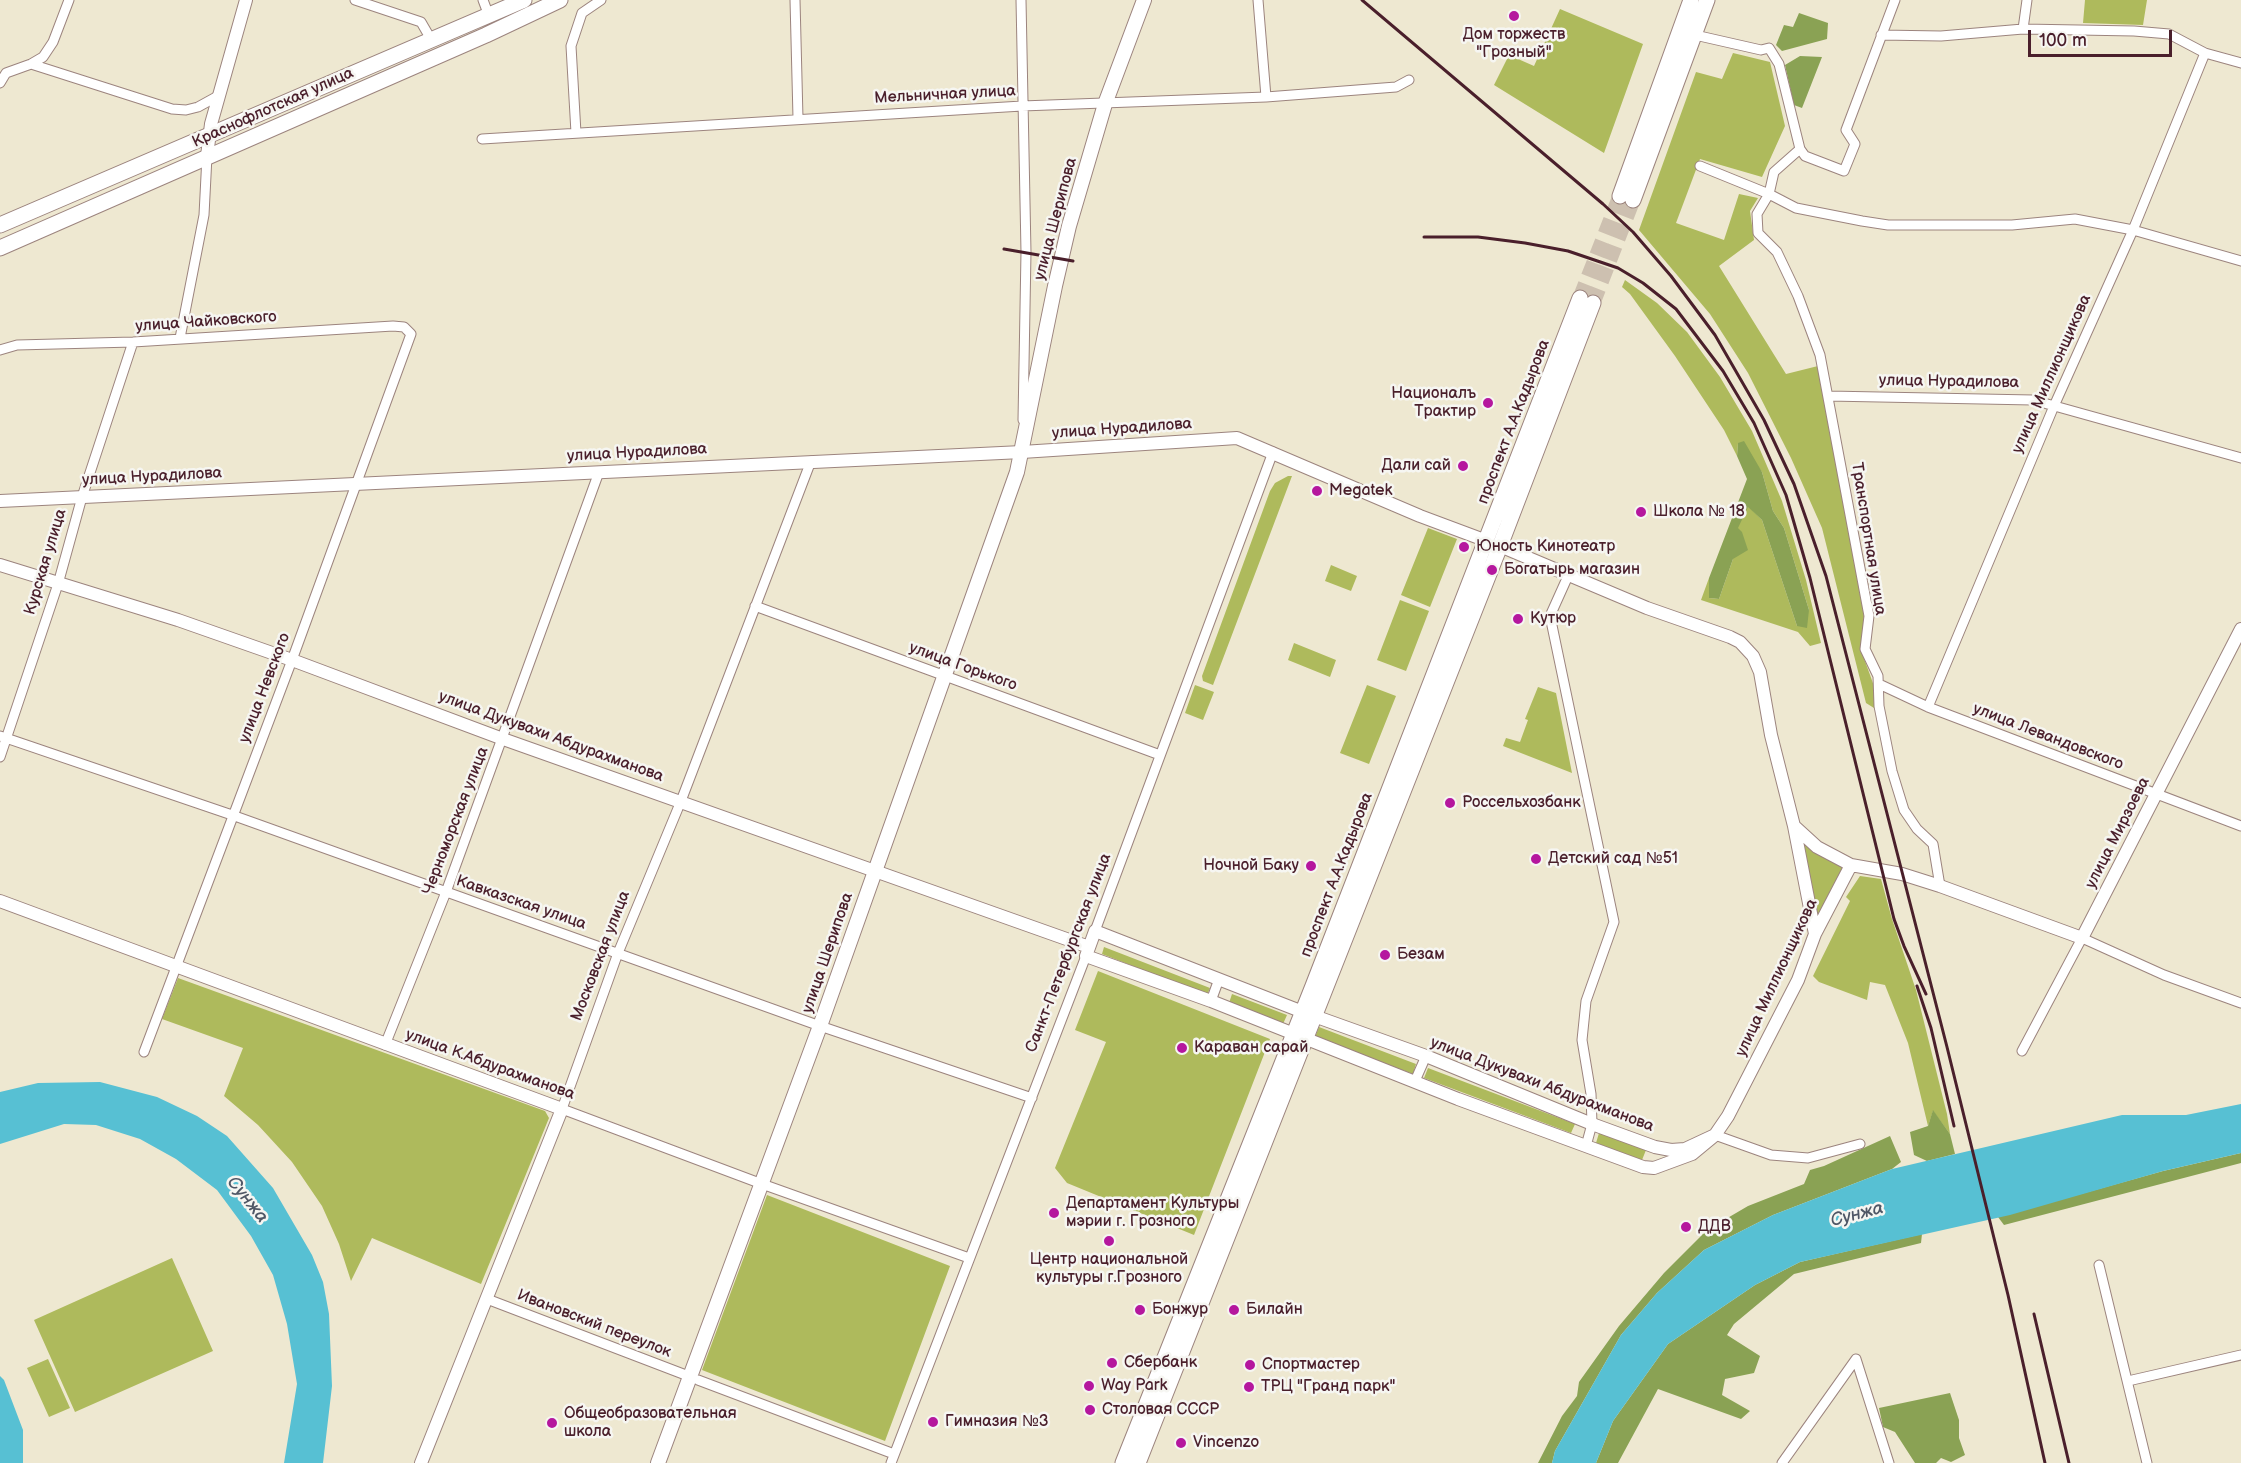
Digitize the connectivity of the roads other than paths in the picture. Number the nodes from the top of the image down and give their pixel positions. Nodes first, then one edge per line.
1 (69, 0) edge
2 (246, 0) edge
3 (355, 0) edge
4 (483, 0) edge
5 (524, 0) edge
6 (560, 0) edge
7 (601, 0) edge
8 (795, 0) edge
9 (1021, 0) edge
10 (1144, 0) edge
11 (1258, 0) edge
12 (1691, 0) edge
13 (1707, 0) edge
14 (1895, 0) edge
15 (2027, 0) edge
16 (489, 16) junction
17 (2024, 29) junction
18 (1695, 35) junction
19 (1881, 35) junction
20 (432, 41) junction
21 (2205, 53) junction
22 (2241, 63) edge
23 (31, 64) junction
24 (1409, 80) dead end
25 (0, 83) edge
26 (218, 96) junction
27 (1266, 97) junction
28 (1105, 104) junction
29 (1022, 106) junction
30 (798, 118) junction
31 (576, 133) junction
32 (209, 137) junction
33 (482, 138) dead end
34 (1800, 149) junction
35 (207, 156) junction
36 (1700, 166) dead end
37 (1768, 194) junction
38 (0, 225) edge
39 (2133, 230) junction
40 (0, 248) edge
41 (2241, 261) edge
42 (1586, 301) tunnel mouth
43 (411, 334) joint
44 (180, 339) junction
45 (133, 342) junction
46 (0, 350) edge
47 (1828, 396) junction
48 (2055, 406) junction
49 (1022, 452) junction
50 (1273, 452) junction
51 (2241, 458) edge
52 (811, 461) junction
53 (599, 472) junction
54 (356, 483) junction
55 (82, 497) junction
56 (0, 501) edge
57 (1493, 544) junction
58 (0, 565) edge
59 (1568, 576) junction
60 (58, 584) junction
61 (755, 606) junction
62 (2241, 629) edge
63 (292, 660) junction
64 (945, 677) junction
65 (1879, 684) junction
66 (1928, 707) junction
67 (3, 737) edge
68 (503, 739) junction
69 (1160, 755) junction
70 (0, 757) edge
71 (2156, 795) junction
72 (681, 801) junction
73 (232, 815) junction
74 (1794, 826) junction
75 (2241, 826) edge
76 (1851, 865) junction
77 (874, 870) junction
78 (1940, 886) junction
79 (446, 892) junction
80 (0, 902) edge
81 (1095, 931) junction
82 (1815, 934) junction
83 (2082, 938) junction
84 (1087, 952) junction
85 (618, 953) junction
86 (176, 967) junction
87 (1219, 979) junction
88 (1211, 1001) junction
89 (2241, 1003) edge
90 (1309, 1014) junction
91 (820, 1026) junction
92 (1299, 1037) junction
93 (385, 1044) junction
94 (2022, 1051) dead end
95 (144, 1052) dead end
96 (1426, 1056) junction
97 (1415, 1081) junction
98 (1032, 1098) junction
99 (562, 1109) junction
100 (1592, 1124) junction
101 (1715, 1135) junction
102 (1860, 1144) dead end
103 (1586, 1146) junction
104 (1655, 1147) junction
105 (1643, 1167) junction
106 (762, 1184) junction
107 (969, 1258) junction
108 (2099, 1265) dead end
109 (487, 1299) junction
110 (2241, 1355) edge
111 (694, 1378) junction
112 (2128, 1381) junction
113 (892, 1459) edge
114 (421, 1463) edge
115 (658, 1463) edge
116 (1123, 1463) edge
117 (1138, 1463) edge
118 (1782, 1463) edge
119 (1889, 1463) edge
120 (2147, 1463) edge

1 - 23 street
2 - 26 street
3 - 20 street
4 - 16 street
5 - 16 main road, Краснофлотская улица
6 - 35 main road, Краснофлотская улица
7 - 31 street
8 - 30 street
9 - 29 street, улица Шерипова
10 - 28 main road, улица Шерипова
11 - 27 street
12 - 18 main road
13 - 18 main road
14 - 19 street
15 - 17 street
16 - 20 main road, Краснофлотская улица
17 - 19 street
17 - 21 street
18 - 34 street
19 - 34 street
20 - 32 main road, Краснофлотская улица
21 - 22 street
21 - 39 street, улица Миллионщикова
23 - 25 street
23 - 26 street
24 - 27 street, Мельничная улица
26 - 32 street
27 - 28 street, Мельничная улица
28 - 29 street, Мельничная улица
28 - 49 main road, улица Шерипова
29 - 30 street, Мельничная улица
29 - 49 street, улица Шерипова
30 - 31 street, Мельничная улица
31 - 33 street, Мельничная улица
32 - 35 street
32 - 38 main road, Краснофлотская улица
34 - 37 street
35 - 40 main road, Краснофлотская улица
35 - 44 street
36 - 37 street
37 - 39 street
37 - 47 street, Транспортная улица
39 - 41 street
39 - 48 street, улица Миллионщикова
42 - 57 main road, проспект А.А.Кадырова
43 - 44 street, улица Чайковского
43 - 54 street, улица Невского
44 - 45 street, улица Чайковского
45 - 46 street, улица Чайковского
45 - 55 street, Курская улица
47 - 48 street, улица Нурадилова
47 - 65 street, Транспортная улица
48 - 51 street, улица Нурадилова
48 - 66 street, улица Миллионщикова
49 - 50 street, улица Нурадилова
49 - 52 street, улица Нурадилова
49 - 64 main road, улица Шерипова
50 - 57 street, улица Нурадилова
50 - 69 street, Санкт-Петербургская улица
52 - 53 street, улица Нурадилова
52 - 61 street, Московская улица
53 - 54 street, улица Нурадилова
53 - 68 street, Черноморская улица
54 - 55 street, улица Нурадилова
54 - 63 street, улица Невского
55 - 56 street, улица Нурадилова
55 - 60 street, Курская улица
57 - 59 street, улица Нурадилова
57 - 90 main road, проспект А.А.Кадырова
58 - 60 street, улица Дукувахи Абдурахманова
59 - 74 street, улица Нурадилова
59 - 100 street
60 - 63 street, улица Дукувахи Абдурахманова
60 - 67 street, Курская улица
61 - 64 street, улица Горького
61 - 72 street, Московская улица
62 - 71 street, улица Мирзоева
63 - 68 street, улица Дукувахи Абдурахманова
63 - 73 street, улица Невского
64 - 69 street, улица Горького
64 - 77 main road, улица Шерипова
65 - 66 street, улица Левандовского
65 - 78 street, Транспортная улица
66 - 71 street, улица Левандовского
67 - 70 street, Курская улица
67 - 73 street, Кавказская улица
68 - 72 street, улица Дукувахи Абдурахманова
68 - 79 street, Черноморская улица
69 - 81 street, Санкт-Петербургская улица
71 - 75 street, улица Левандовского
71 - 83 street, улица Мирзоева
72 - 77 street, улица Дукувахи Абдурахманова
72 - 85 street, Московская улица
73 - 79 street, Кавказская улица
73 - 86 street, улица Невского
74 - 76 street
74 - 82 street, улица Нурадилова
76 - 78 street
76 - 82 street, улица Миллионщикова
77 - 84 street, улица Дукувахи Абдурахманова
77 - 91 main road, улица Шерипова
78 - 83 street
79 - 85 street, Кавказская улица
79 - 93 street, Черноморская улица
80 - 86 street, улица К.Абдурахманова
81 - 84 street, Санкт-Петербургская улица
81 - 87 street, улица Дукувахи Абдурахманова
82 - 101 street, улица Миллионщикова
83 - 89 street
83 - 94 street, улица Мирзоева
84 - 88 street, улица Дукувахи Абдурахманова
84 - 98 street, Санкт-Петербургская улица
85 - 91 street, Кавказская улица
85 - 99 street, Московская улица
86 - 93 street, улица К.Абдурахманова
86 - 95 street, улица Невского
87 - 88 street
87 - 90 street, улица Дукувахи Абдурахманова
88 - 92 street, улица Дукувахи Абдурахманова
90 - 92 main road, проспект А.А.Кадырова
90 - 96 street, улица Дукувахи Абдурахманова
91 - 98 street, Кавказская улица
91 - 106 main road, улица Шерипова
92 - 97 street, улица Дукувахи Абдурахманова
92 - 116 main road, проспект А.А.Кадырова
92 - 117 main road, проспект А.А.Кадырова
93 - 99 street, улица К.Абдурахманова
96 - 97 street
96 - 100 street, улица Дукувахи Абдурахманова
97 - 103 street, улица Дукувахи Абдурахманова
98 - 107 street, Санкт-Петербургская улица
99 - 106 street, улица К.Абдурахманова
99 - 109 street, Московская улица
100 - 103 street
100 - 104 street, улица Дукувахи Абдурахманова
101 - 102 street
101 - 104 street, улица Дукувахи Абдурахманова
101 - 105 street
103 - 105 street, улица Дукувахи Абдурахманова
104 - 105 street
106 - 107 street, улица К.Абдурахманова
106 - 111 main road, улица Шерипова
107 - 113 street, Санкт-Петербургская улица
108 - 112 street
109 - 111 street, Ивановский переулок
109 - 114 street, Московская улица
110 - 112 street
111 - 113 street, Ивановский переулок
111 - 115 main road, улица Шерипова
112 - 120 street
118 - 119 street

